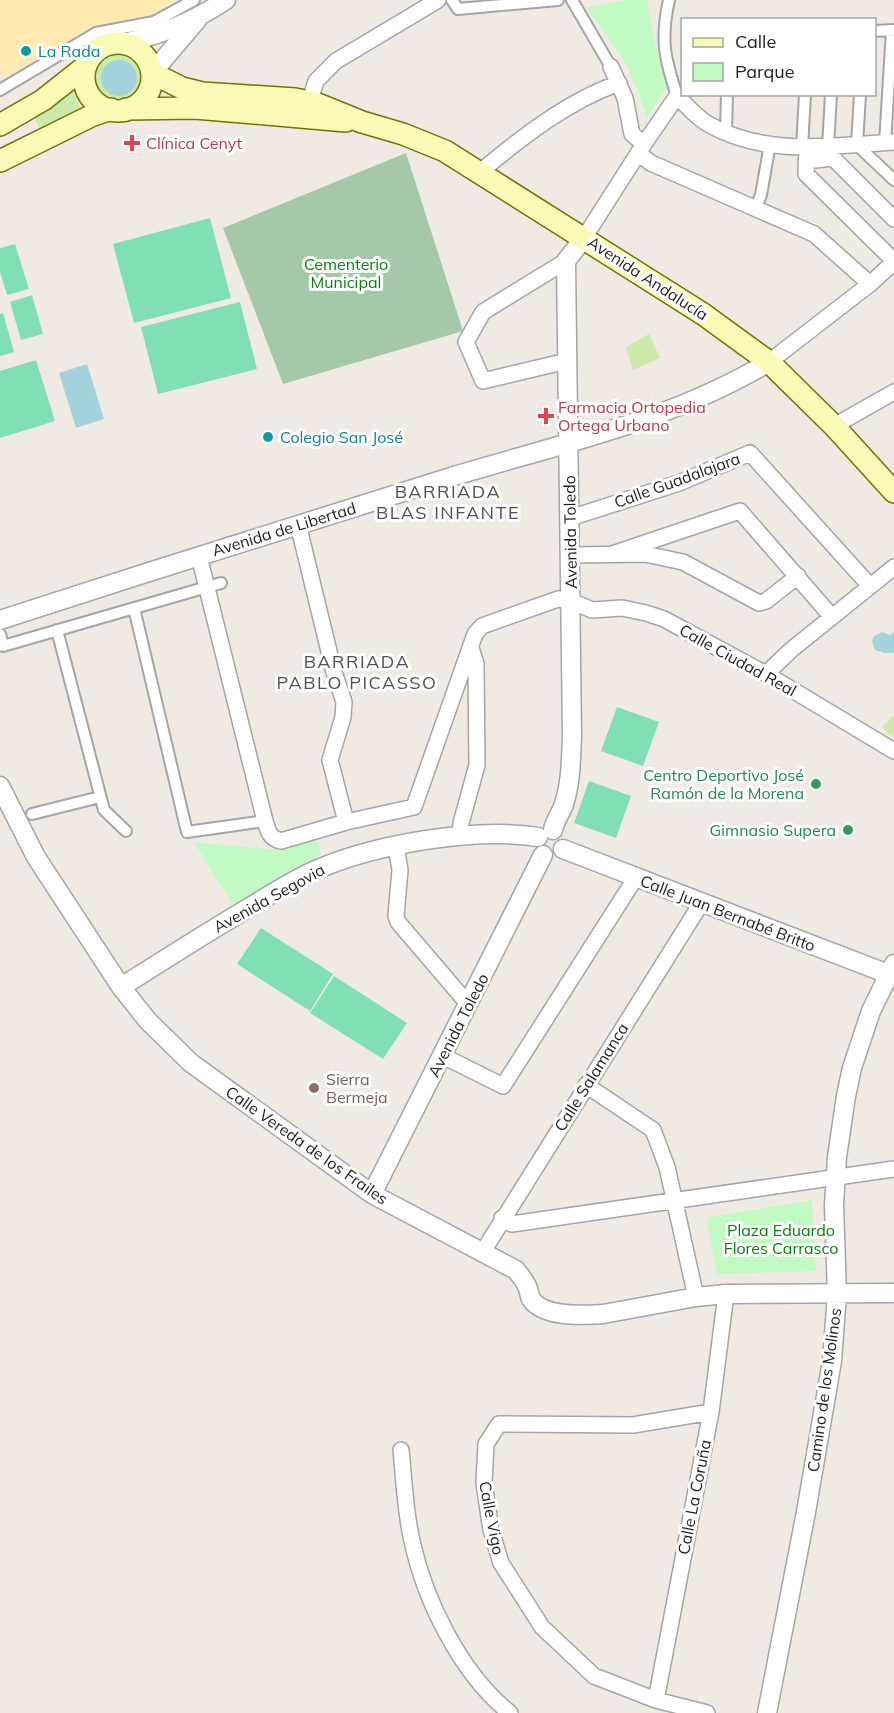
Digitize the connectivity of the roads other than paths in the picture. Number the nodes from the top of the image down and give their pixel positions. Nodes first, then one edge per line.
1 (226, 0) edge
2 (438, 0) edge
3 (452, 0) edge
4 (558, 0) edge
5 (572, 0) edge
6 (669, 0) edge
7 (197, 8) edge
8 (893, 30) edge
9 (876, 31) edge
10 (122, 43) junction
11 (86, 66) junction
12 (611, 66) joint
13 (152, 73) junction
14 (619, 83) junction
15 (0, 90) edge
16 (306, 96) junction
17 (677, 96) junction
18 (727, 96) edge
19 (805, 96) edge
20 (831, 96) edge
21 (860, 96) edge
22 (119, 110) junction
23 (243, 112) junction
24 (362, 122) junction
25 (0, 125) edge
26 (726, 132) junction
27 (890, 143) edge
28 (770, 144) junction
29 (857, 145) junction
30 (828, 148) junction
31 (641, 149) junction
32 (805, 152) junction
33 (0, 161) edge
34 (480, 172) junction
35 (894, 180) edge
36 (755, 209) junction
37 (894, 219) edge
38 (584, 238) junction
39 (566, 261) junction
40 (894, 262) edge
41 (870, 284) junction
42 (567, 361) junction
43 (769, 362) junction
44 (894, 392) edge
45 (834, 426) junction
46 (569, 443) junction
47 (894, 492) edge
48 (570, 518) junction
49 (298, 524) junction
50 (612, 554) junction
51 (570, 555) junction
52 (199, 556) junction
53 (894, 567) edge
54 (798, 576) junction
55 (214, 585) junction
56 (870, 586) junction
57 (572, 601) junction
58 (134, 608) junction
59 (832, 617) junction
60 (0, 620) edge
61 (57, 630) junction
62 (0, 634) edge
63 (471, 648) junction
64 (766, 674) junction
65 (894, 751) edge
66 (0, 786) edge
67 (100, 797) junction
68 (32, 813) dead end
69 (265, 821) junction
70 (346, 822) junction
71 (126, 831) dead end
72 (546, 834) junction
73 (460, 836) junction
74 (396, 846) junction
75 (562, 849) junction
76 (543, 855) junction
77 (636, 877) junction
78 (702, 902) junction
79 (892, 972) edge
80 (121, 987) junction
81 (468, 1004) junction
82 (443, 1056) junction
83 (586, 1085) junction
84 (894, 1168) edge
85 (837, 1176) junction
86 (372, 1194) junction
87 (676, 1201) junction
88 (502, 1218) junction
89 (482, 1253) junction
90 (894, 1293) edge
91 (726, 1294) junction
92 (837, 1294) junction
93 (696, 1297) junction
94 (711, 1412) junction
95 (401, 1450) dead end
96 (656, 1700) junction
97 (510, 1713) edge
98 (706, 1713) edge
99 (766, 1713) edge

1 - 7 street
2 - 16 street
3 - 4 street
5 - 12 street
6 - 17 street
7 - 10 street
7 - 13 street
7 - 15 street
8 - 9 street
8 - 27 street
10 - 11 main road
10 - 13 main road
11 - 22 main road
11 - 25 main road
12 - 14 street
13 - 16 main road, Avenida Andalucía
13 - 22 main road
14 - 31 street
14 - 34 street
16 - 23 street
16 - 24 main road, Avenida Andalucía
17 - 26 street
17 - 31 street
18 - 26 street
19 - 32 street
20 - 30 street
21 - 29 street
22 - 23 main road, Avenida Andalucía
22 - 33 main road
23 - 24 main road, Avenida Andalucía
24 - 34 main road, Avenida Andalucía
26 - 28 street
27 - 29 street
28 - 32 street
28 - 36 street
29 - 30 street
29 - 35 street
30 - 32 street
31 - 36 street
31 - 38 street
32 - 37 street
32 - 40 street
34 - 38 main road, Avenida Andalucía
36 - 41 street
38 - 39 street
38 - 43 main road, Avenida Andalucía
39 - 42 street, Avenida Toledo
39 - 42 street
40 - 41 street
41 - 43 street
42 - 46 street, Avenida Toledo
43 - 45 main road, Avenida Andalucía
43 - 46 street, Avenida de Libertad
44 - 45 street
45 - 47 main road, Avenida Andalucía
46 - 48 street, Avenida Toledo
46 - 49 street, Avenida de Libertad
48 - 51 street, Avenida Toledo
48 - 56 street, Calle Guadalajara
49 - 52 street, Avenida de Libertad
49 - 70 street
50 - 51 street
50 - 54 street
50 - 54 street
51 - 57 street, Avenida Toledo
52 - 55 street
52 - 60 street, Avenida de Libertad
53 - 56 street
54 - 59 street
55 - 58 street
55 - 69 street
56 - 59 street
57 - 63 street
57 - 64 street, Calle Ciudad Real
57 - 72 street, Avenida Toledo
58 - 61 street
58 - 69 street
59 - 64 street
61 - 62 street
61 - 67 street
63 - 70 street
63 - 73 street
64 - 65 street, Calle Ciudad Real
66 - 80 street, Calle Vereda de los Frailes
67 - 68 street
67 - 71 street
69 - 70 street
72 - 73 street, Avenida Segovia
72 - 75 street
72 - 76 street
73 - 74 street, Avenida Segovia
74 - 80 street, Avenida Segovia
74 - 81 street
75 - 76 street
75 - 77 street, Calle Juan Bernabé Britto
76 - 81 street, Avenida Toledo
77 - 78 street, Calle Juan Bernabé Britto
77 - 82 street
78 - 79 street, Calle Juan Bernabé Britto
78 - 83 street, Calle Salamanca
79 - 85 street, Camino de los Molinos
80 - 86 street, Calle Vereda de los Frailes
81 - 82 street, Avenida Toledo
82 - 86 street, Avenida Toledo
83 - 87 street
83 - 88 street, Calle Salamanca
84 - 85 street
85 - 87 street
85 - 92 street, Camino de los Molinos
86 - 89 street, Calle Vereda de los Frailes
87 - 88 street
87 - 93 street
88 - 89 street, Calle Salamanca
89 - 93 street, Calle Vereda de los Frailes
90 - 92 street, Calle Vereda de los Frailes
91 - 92 street, Calle Vereda de los Frailes
91 - 93 street, Calle Vereda de los Frailes
91 - 94 street, Calle La Coruña
92 - 99 street, Camino de los Molinos
94 - 96 street, Calle La Coruña
94 - 96 street, Calle Vigo
95 - 97 street
96 - 98 street, Calle Vigo

